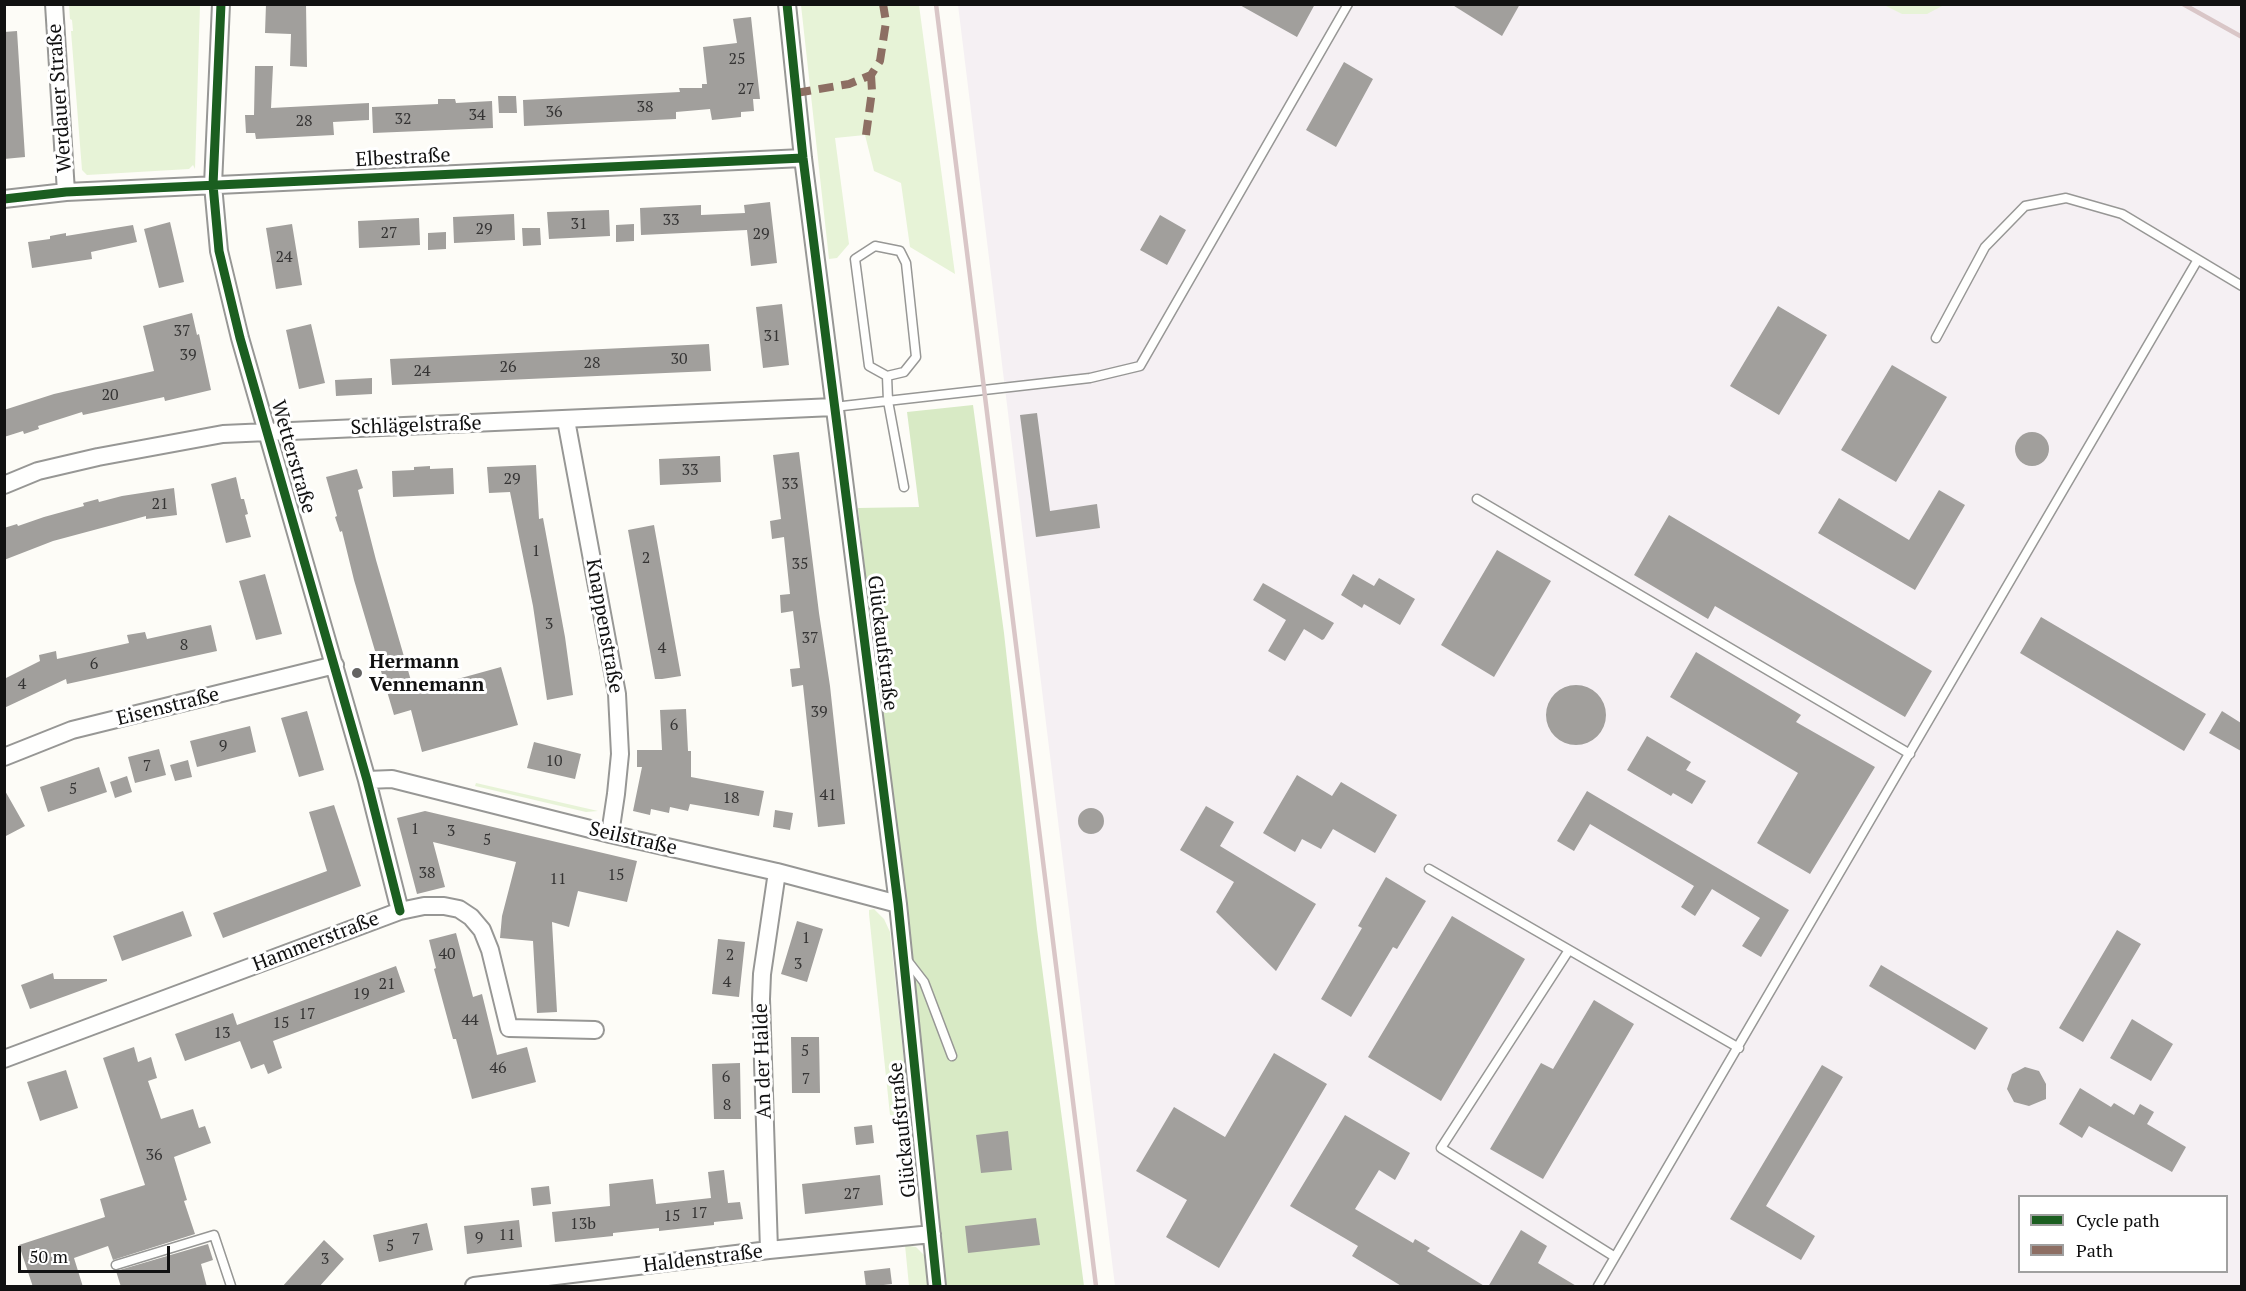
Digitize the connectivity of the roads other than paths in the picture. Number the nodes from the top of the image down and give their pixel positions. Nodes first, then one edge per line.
1 (54, 4) edge
2 (221, 4) edge
3 (787, 4) edge
4 (1348, 4) edge
5 (803, 158) junction
6 (213, 185) junction
7 (66, 192) junction
8 (4, 199) edge
9 (2197, 261) junction
10 (2241, 286) edge
11 (1936, 338) dead end
12 (887, 376) junction
13 (888, 401) junction
14 (834, 407) junction
15 (566, 420) junction
16 (267, 431) junction
17 (4, 485) edge
18 (903, 487) dead end
19 (1476, 499) dead end
20 (335, 665) junction
21 (1910, 754) junction
22 (4, 757) edge
23 (367, 780) junction
24 (610, 834) junction
25 (1430, 869) dead end
26 (777, 872) junction
27 (898, 904) junction
28 (400, 910) junction
29 (1569, 950) junction
30 (903, 955) junction
31 (595, 1030) dead end
32 (1739, 1048) junction
33 (952, 1056) dead end
34 (4, 1059) edge
35 (932, 1234) junction
36 (769, 1250) junction
37 (1615, 1257) junction
38 (116, 1265) dead end
39 (231, 1287) edge
40 (474, 1287) edge
41 (937, 1287) edge
42 (1598, 1287) edge

1 - 7 street, Werdauer Straße
2 - 6 street, Wetterstraße
3 - 5 street, Glückaufstraße
4 - 13 lane
5 - 6 street, Elbestraße
5 - 14 street, Glückaufstraße
6 - 7 street, Elbestraße
6 - 16 street, Wetterstraße
7 - 8 street, Elbestraße
9 - 10 lane
9 - 11 lane
9 - 21 lane
12 - 12 lane
12 - 13 lane
13 - 14 lane
13 - 18 lane
14 - 15 street, Schlägelstraße
14 - 27 street, Glückaufstraße
15 - 16 street, Schlägelstraße
15 - 24 street, Knappenstraße
16 - 17 street, Schlägelstraße
16 - 20 street, Wetterstraße
19 - 21 lane
20 - 22 street, Eisenstraße
20 - 23 street, Wetterstraße
21 - 32 lane
23 - 24 street, Seilstraße
23 - 28 street, Wetterstraße
24 - 26 street, Seilstraße
25 - 29 lane
26 - 27 street, Seilstraße
26 - 36 street, An der Halde
27 - 30 street, Glückaufstraße
28 - 31 street, Hammerstraße
28 - 34 street, Hammerstraße
29 - 32 lane
29 - 37 lane
30 - 33 lane
30 - 35 street, Glückaufstraße
32 - 37 lane
35 - 36 street, Haldenstraße
35 - 41 street, Glückaufstraße
36 - 40 street, Haldenstraße
37 - 42 lane
38 - 39 lane

